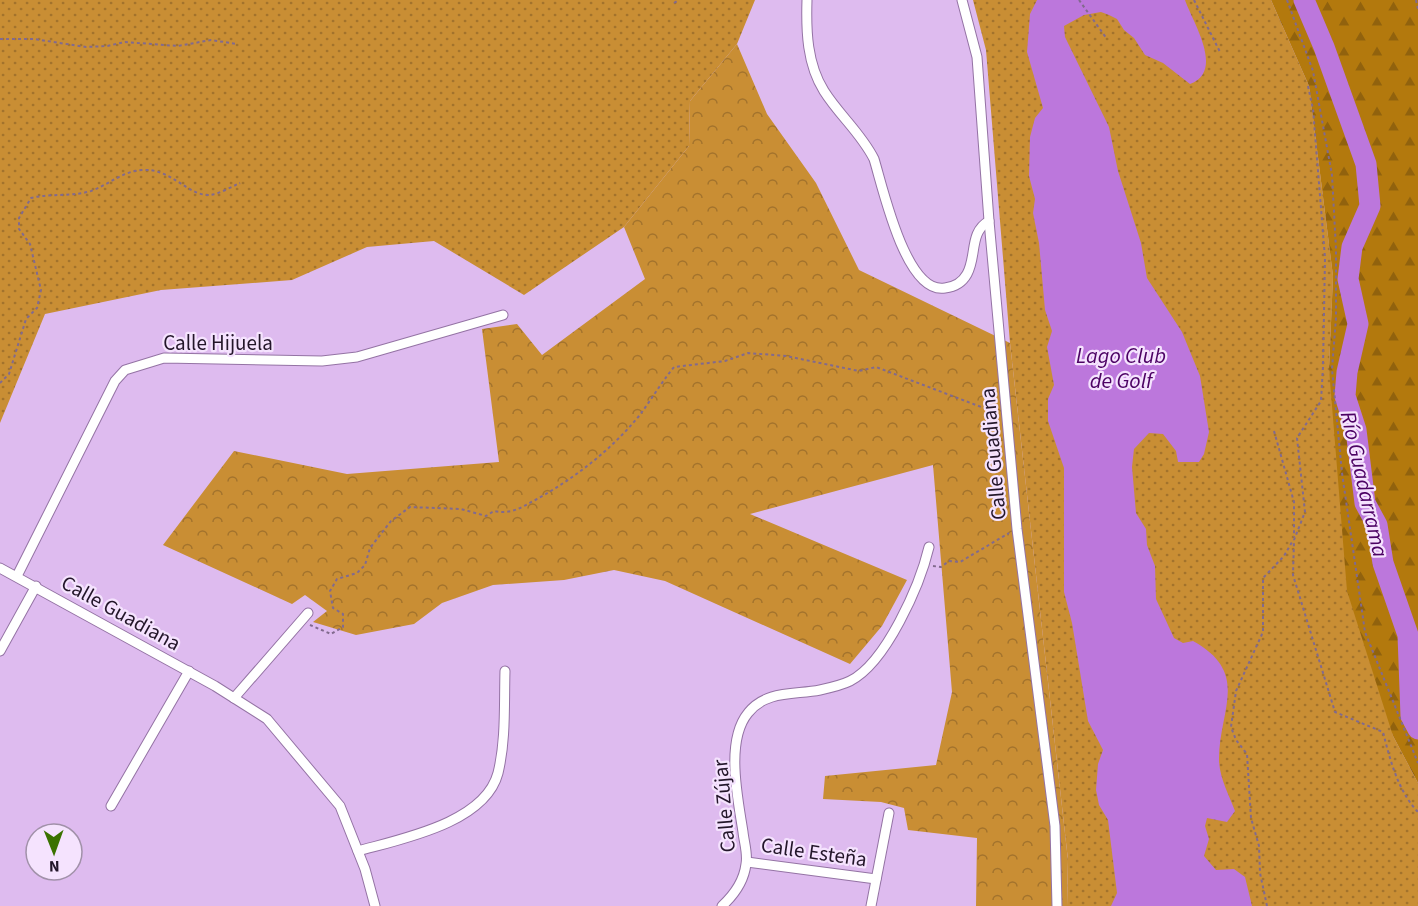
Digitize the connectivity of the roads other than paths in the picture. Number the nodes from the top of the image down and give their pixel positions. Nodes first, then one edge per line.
1 (807, 0) edge
2 (962, 0) edge
3 (989, 221) junction
4 (503, 315) dead end
5 (929, 547) dead end
6 (0, 568) edge
7 (17, 576) junction
8 (36, 586) junction
9 (308, 613) dead end
10 (0, 651) edge
11 (189, 671) junction
12 (505, 671) dead end
13 (234, 698) junction
14 (111, 806) dead end
15 (889, 813) dead end
16 (358, 851) junction
17 (747, 862) junction
18 (876, 879) junction
19 (375, 906) edge
20 (722, 906) edge
21 (871, 906) edge
22 (1057, 906) edge

1 - 3 street
2 - 3 street, Calle Guadiana
3 - 22 street, Calle Guadiana
4 - 7 street, Calle Hijuela
5 - 17 street, Calle Zújar
6 - 7 street, Calle Guadiana
7 - 8 street, Calle Guadiana
8 - 10 street, Calle Guadiana
8 - 11 street, Calle Guadiana
9 - 13 street
11 - 13 street, Calle Guadiana
11 - 14 street, Calle Guadiana
12 - 16 street
13 - 16 street, Calle Guadiana
15 - 18 street, Calle Esteña
16 - 19 street, Calle Guadiana
17 - 18 street, Calle Esteña
17 - 20 street, Calle Zújar
18 - 21 street, Calle Esteña

